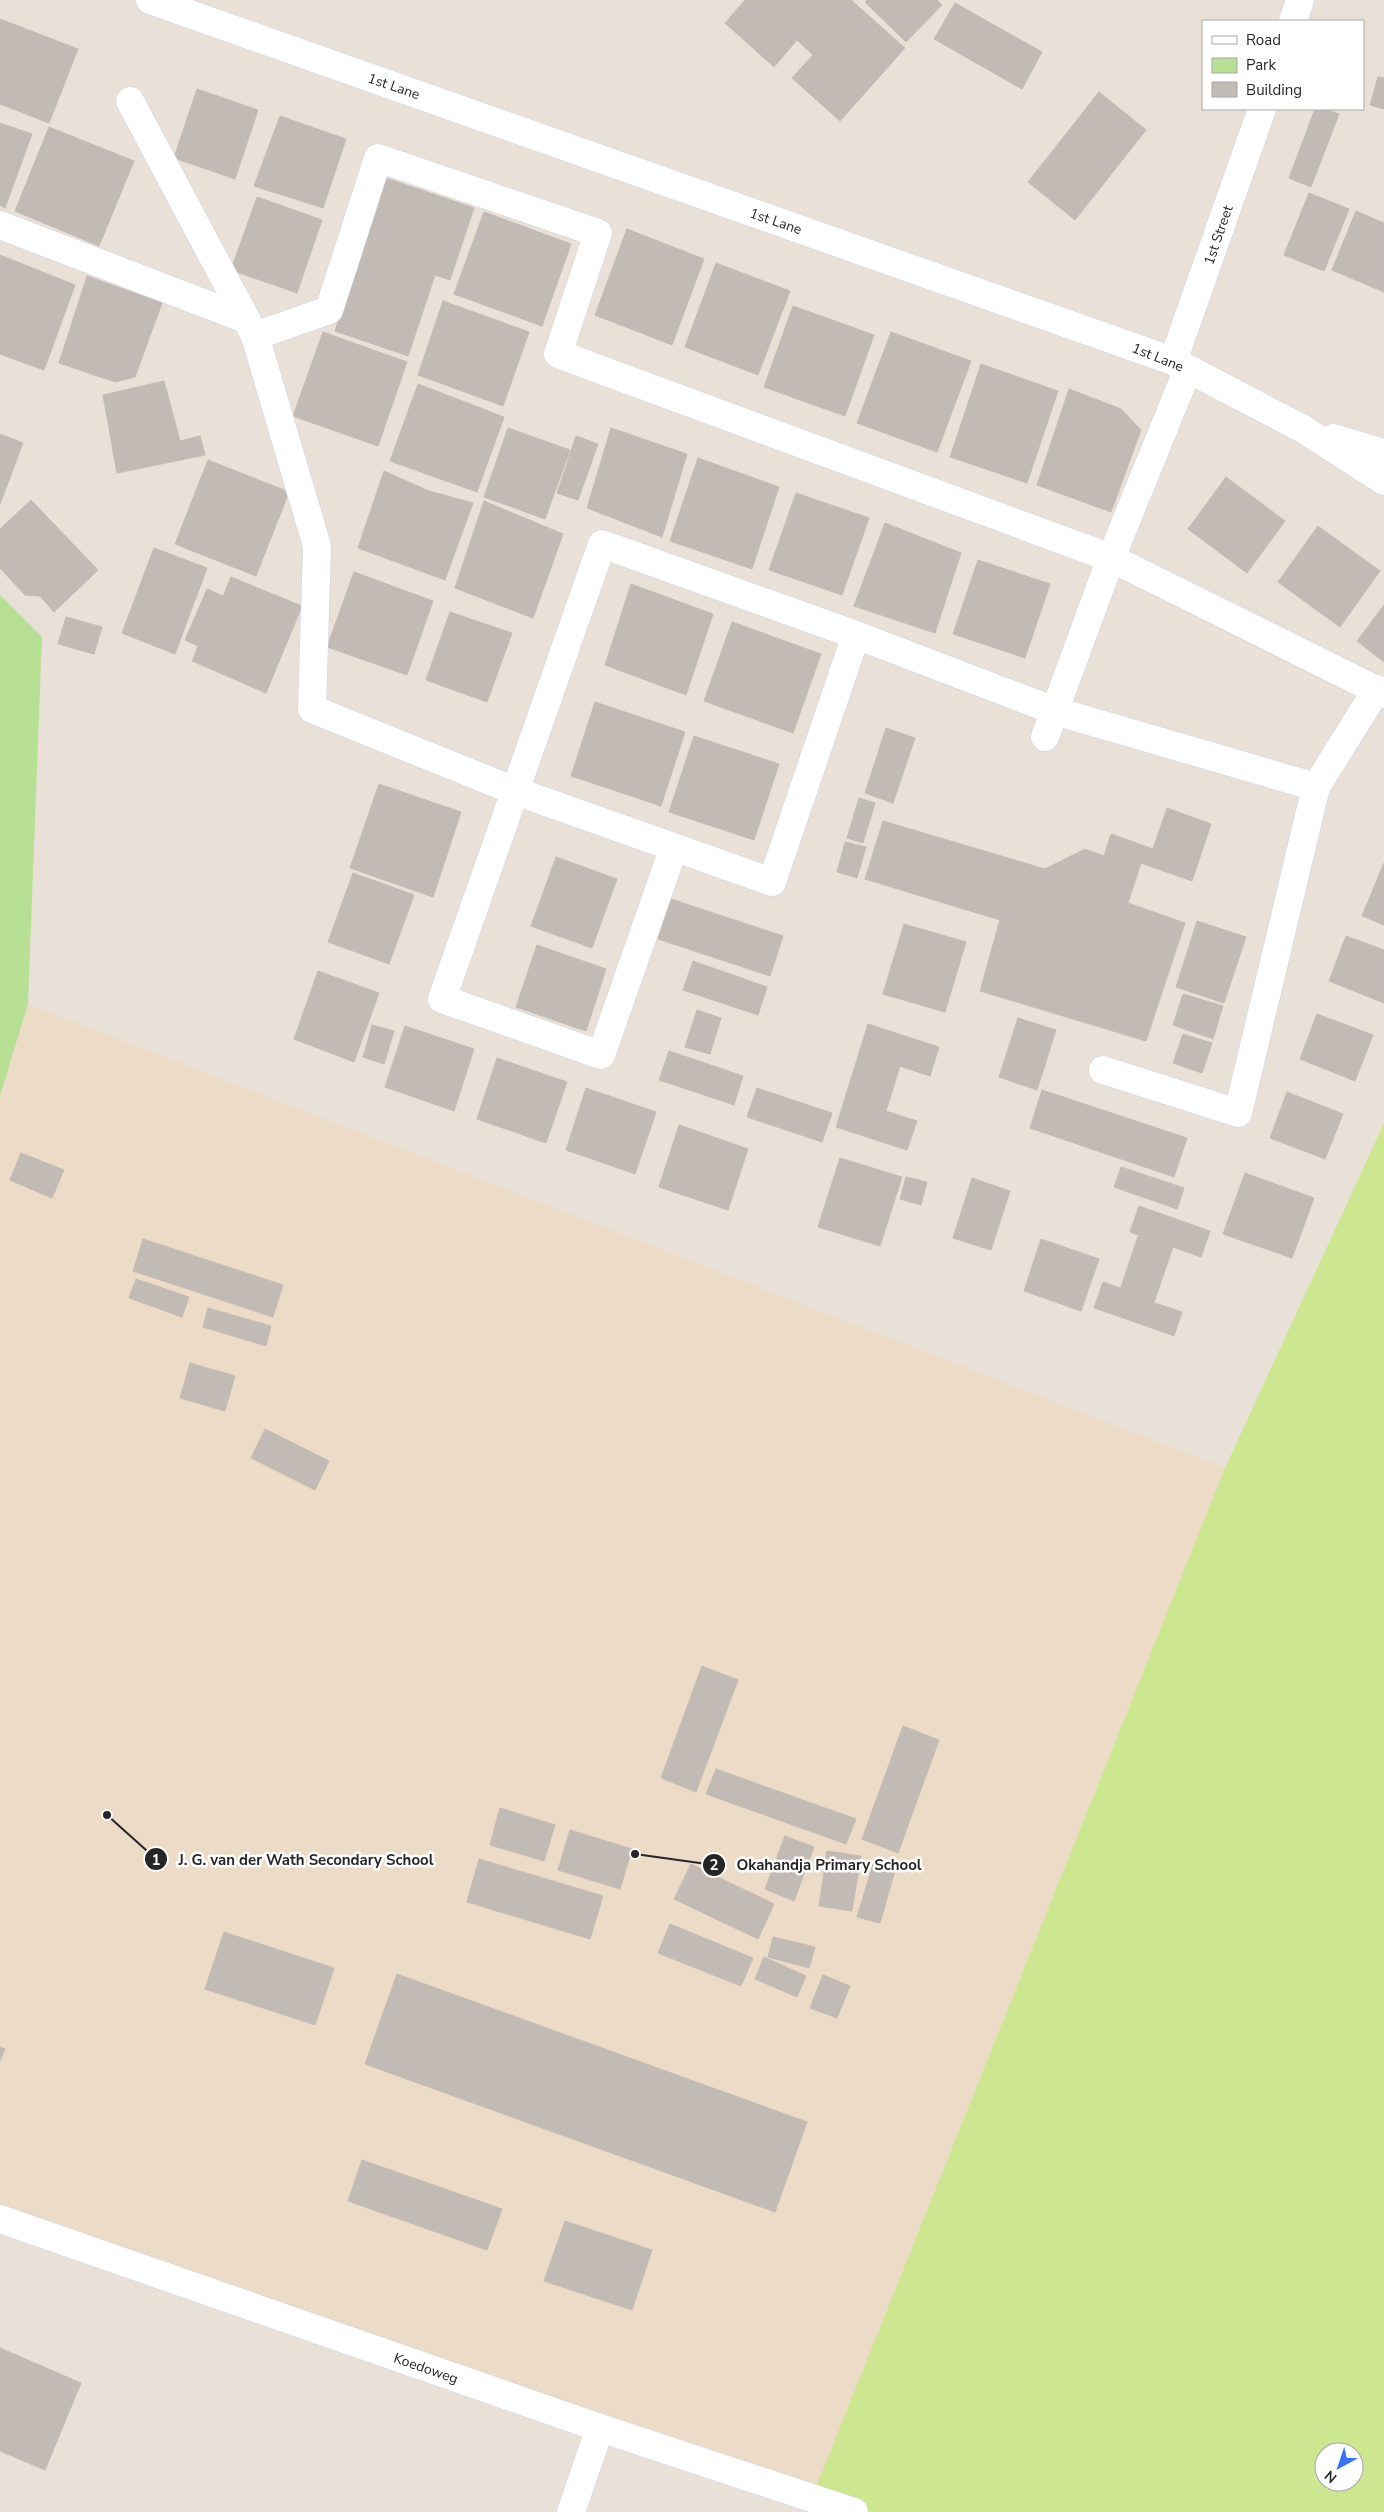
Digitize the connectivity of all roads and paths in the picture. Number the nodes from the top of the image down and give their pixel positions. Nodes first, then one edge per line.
1 (150, 0) edge
2 (1300, 0) edge
3 (1293, 20) edge
4 (130, 101) dead end
5 (1262, 110) edge
6 (0, 225) edge
7 (250, 328) junction
8 (1181, 365) junction
9 (1303, 429) junction
10 (1384, 453) edge
11 (1384, 482) edge
12 (1111, 558) junction
13 (856, 635) junction
14 (1380, 691) edge
15 (1055, 710) junction
16 (1045, 736) dead end
17 (1316, 788) junction
18 (515, 791) junction
19 (674, 847) junction
20 (1103, 1070) dead end
21 (0, 2219) edge
22 (600, 2428) junction
23 (571, 2512) edge
24 (854, 2512) edge

1 - 8 street, 1st Lane
2 - 3 street
4 - 7 street
5 - 8 street, 1st Street
6 - 7 street
7 - 12 street
7 - 18 street
8 - 9 street, 1st Lane
8 - 12 street, 1st Street
9 - 10 street
9 - 11 street, 1st Lane
12 - 14 street
12 - 15 street, 1st Street
13 - 15 street
13 - 18 street
13 - 19 street
14 - 17 street
15 - 16 street, 1st Street
15 - 17 street
17 - 20 street
18 - 19 street
18 - 19 street
21 - 22 street, Koedoweg
22 - 23 street
22 - 24 street, Koedoweg

